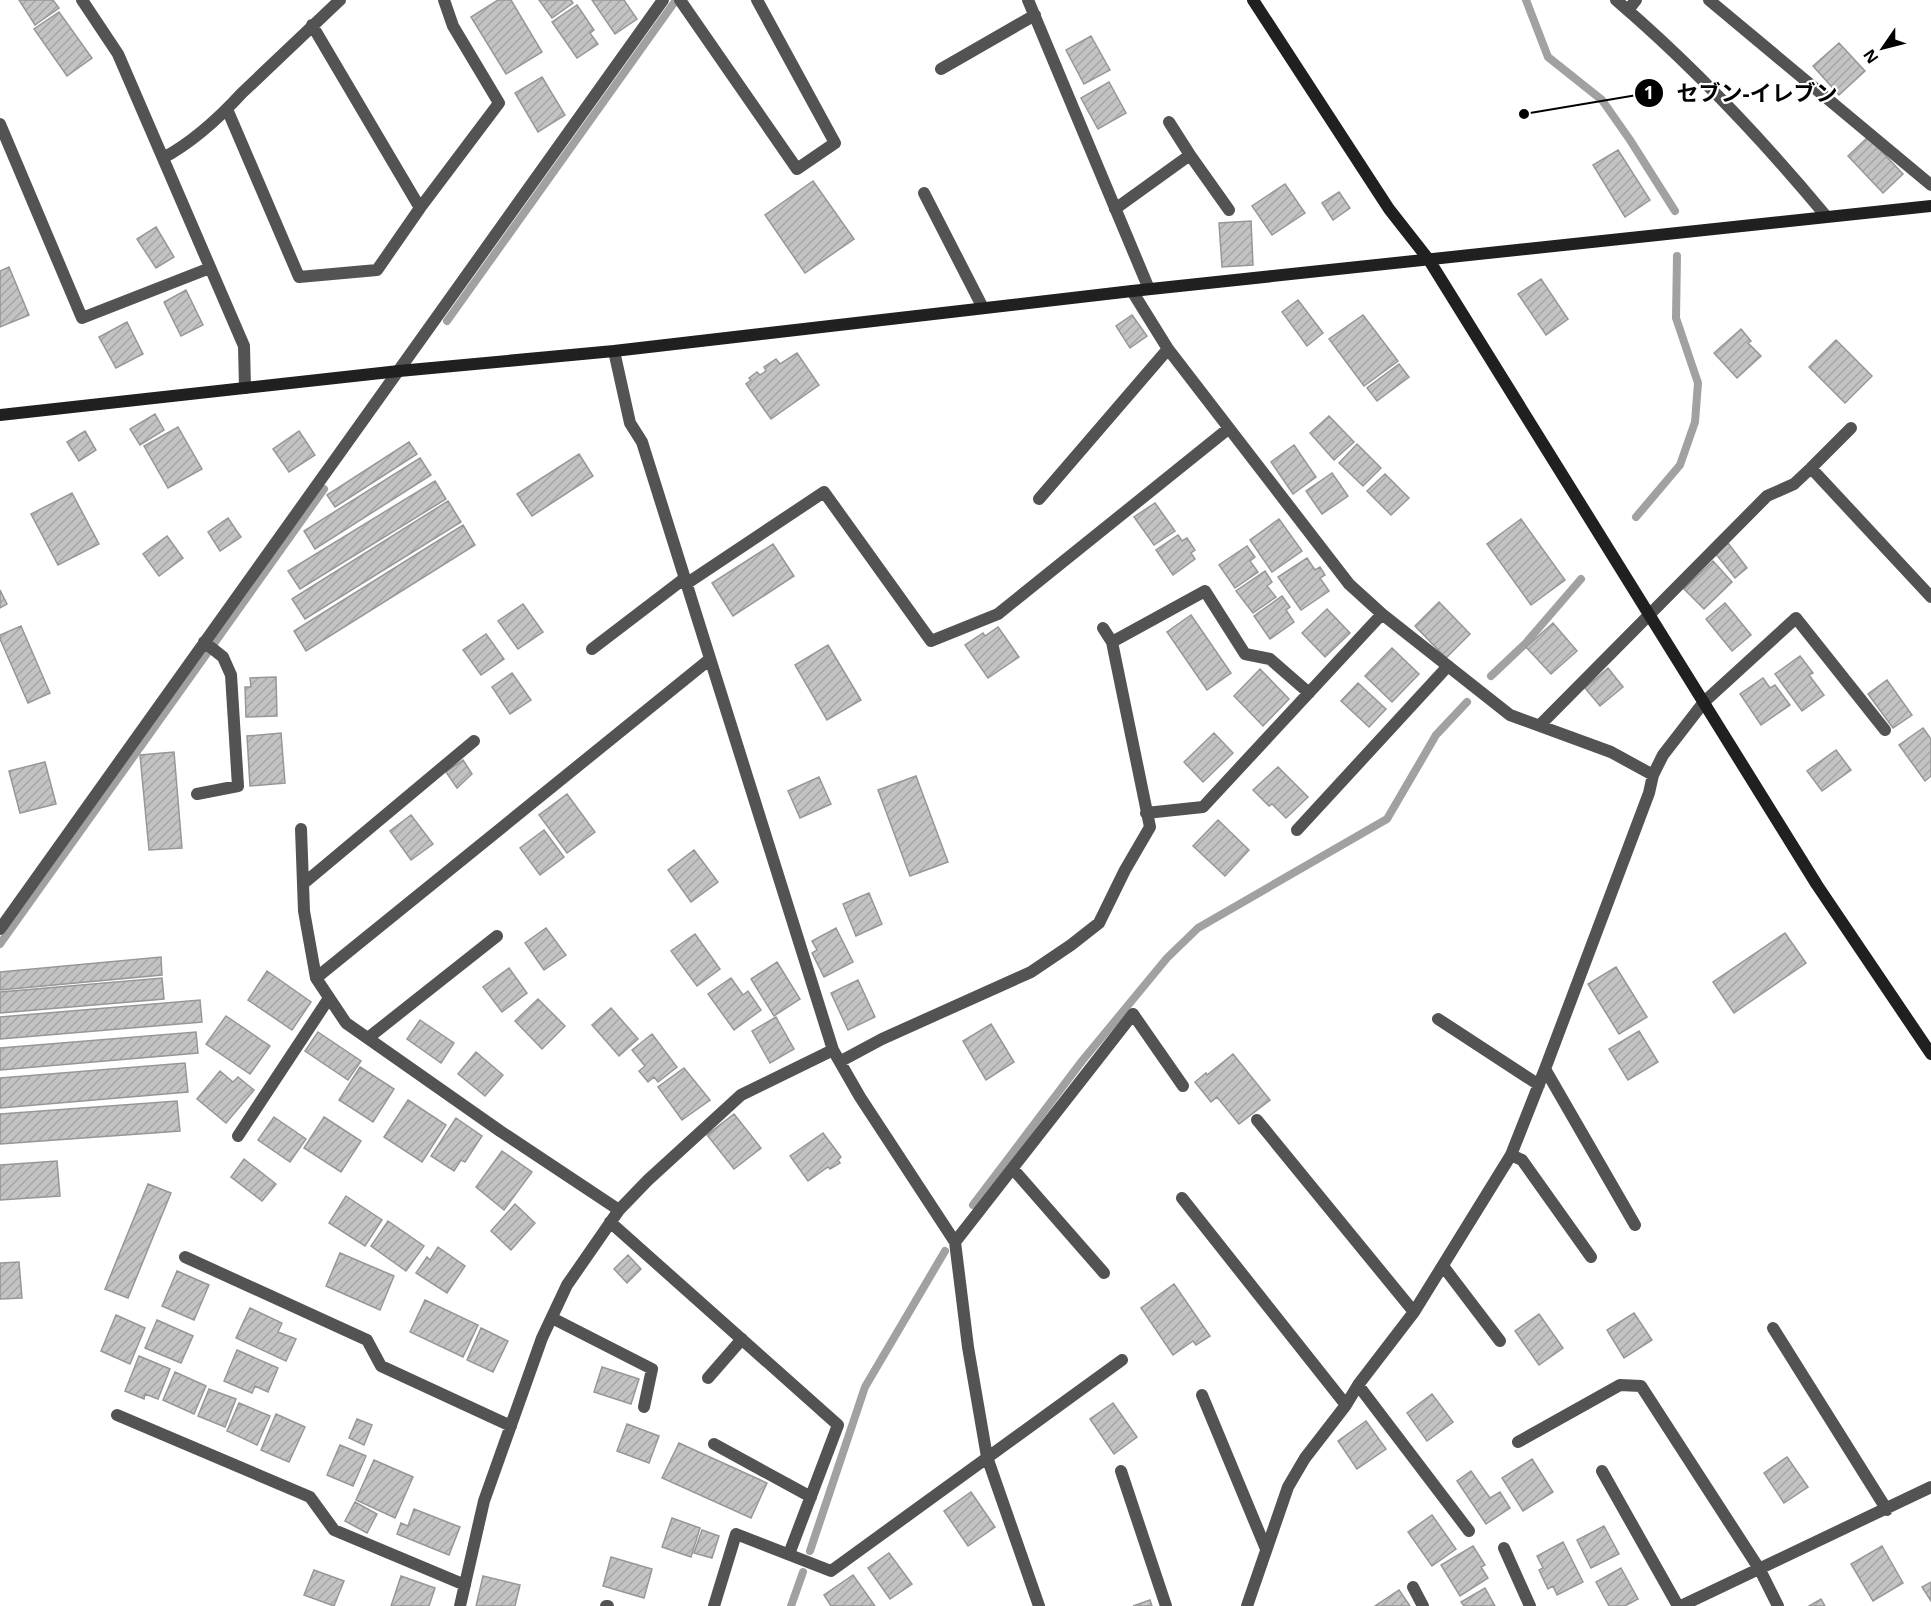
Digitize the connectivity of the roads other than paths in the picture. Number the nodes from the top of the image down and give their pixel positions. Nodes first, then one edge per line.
1 (82, 0) edge
2 (340, 0) edge
3 (444, 0) edge
4 (663, 0) edge
5 (757, 0) edge
6 (1028, 0) edge
7 (1253, 0) edge
8 (1616, 0) edge
9 (1636, 0) edge
10 (1710, 0) edge
11 (681, 1) edge
12 (1628, 10) junction
13 (1035, 15) junction
14 (312, 25) junction
15 (941, 69) dead end
16 (227, 109) junction
17 (1168, 122) dead end
18 (0, 124) edge
19 (1190, 155) junction
20 (163, 158) junction
21 (1931, 185) edge
22 (924, 193) dead end
23 (1931, 206) edge
24 (420, 208) junction
25 (1115, 209) junction
26 (1229, 210) dead end
27 (1826, 216) junction
28 (1429, 260) junction
29 (210, 268) junction
30 (1149, 289) junction
31 (1132, 291) junction
32 (983, 308) junction
33 (1168, 349) junction
34 (614, 351) junction
35 (399, 372) junction
36 (245, 388) junction
37 (0, 415) edge
38 (1851, 428) dead end
39 (1228, 429) junction
40 (1810, 468) junction
41 (1039, 499) dead end
42 (685, 581) junction
43 (1931, 597) edge
44 (1649, 613) junction
45 (1382, 614) junction
46 (1103, 628) dead end
47 (1112, 642) junction
48 (209, 646) junction
49 (592, 649) dead end
50 (710, 659) junction
51 (1448, 666) junction
52 (1309, 693) junction
53 (1704, 702) junction
54 (1540, 725) junction
55 (1885, 730) dead end
56 (474, 741) dead end
57 (1653, 775) junction
58 (196, 794) dead end
59 (1146, 813) junction
60 (301, 829) dead end
61 (1297, 830) dead end
62 (303, 884) junction
63 (0, 929) edge
64 (497, 936) dead end
65 (316, 978) junction
66 (329, 998) junction
67 (1438, 1019) dead end
68 (368, 1038) junction
69 (833, 1050) junction
70 (1931, 1054) edge
71 (841, 1061) junction
72 (1545, 1069) junction
73 (1539, 1084) junction
74 (1183, 1086) dead end
75 (1257, 1120) dead end
76 (238, 1136) dead end
77 (1511, 1155) junction
78 (1013, 1169) junction
79 (1182, 1198) dead end
80 (619, 1210) junction
81 (610, 1222) junction
82 (1635, 1224) dead end
83 (955, 1242) junction
84 (185, 1257) dead end
85 (1591, 1257) dead end
86 (1443, 1266) junction
87 (1104, 1273) dead end
88 (1414, 1312) junction
89 (552, 1318) junction
90 (1773, 1329) dead end
91 (742, 1339) junction
92 (1500, 1341) dead end
93 (1122, 1360) dead end
94 (708, 1378) dead end
95 (1358, 1385) junction
96 (1202, 1395) dead end
97 (1346, 1405) junction
98 (644, 1407) dead end
99 (117, 1415) dead end
100 (511, 1426) junction
101 (1518, 1442) dead end
102 (714, 1444) dead end
103 (987, 1457) junction
104 (1121, 1471) dead end
105 (1602, 1471) dead end
106 (1931, 1487) edge
107 (811, 1497) junction
108 (1887, 1510) junction
109 (1469, 1531) dead end
110 (1504, 1548) dead end
111 (1266, 1549) junction
112 (789, 1554) junction
113 (1760, 1570) junction
114 (465, 1585) junction
115 (1413, 1587) dead end
116 (460, 1606) edge
117 (714, 1606) edge
118 (1039, 1606) edge
119 (1166, 1606) edge
120 (1247, 1606) edge
121 (1423, 1606) edge
122 (1530, 1606) edge
123 (1679, 1606) edge
124 (1778, 1606) edge

1 - 20 street
2 - 14 street
3 - 24 street
4 - 35 street
5 - 11 street
6 - 13 street
7 - 28 street
8 - 12 street
9 - 12 street
10 - 21 street
12 - 27 street
13 - 15 street
13 - 25 street
14 - 16 street
14 - 24 street
16 - 20 street
16 - 24 street
17 - 19 street
18 - 29 street
19 - 25 street
19 - 26 street
20 - 29 street
22 - 32 street
23 - 27 street
25 - 30 street
27 - 28 street
28 - 30 street
28 - 44 street
29 - 36 street
30 - 31 street
31 - 32 street
31 - 33 street
32 - 34 street
33 - 39 street
33 - 41 street
34 - 35 street
34 - 42 street
35 - 36 street
35 - 48 street
36 - 37 street
38 - 40 street
39 - 42 street
39 - 45 street
40 - 43 street
40 - 44 street
42 - 49 street
42 - 50 street
44 - 53 street
44 - 54 street
45 - 51 street
45 - 52 street
46 - 47 street
47 - 52 street
47 - 59 street
48 - 58 street
48 - 63 street
50 - 65 street
50 - 69 street
51 - 54 street
51 - 61 street
52 - 59 street
53 - 55 street
53 - 57 street
53 - 70 street
54 - 57 street
56 - 62 street
57 - 72 street
59 - 71 street
60 - 62 street
62 - 65 street
64 - 68 street
65 - 66 street
66 - 68 street
66 - 76 street
67 - 73 street
68 - 80 street
69 - 71 street
69 - 80 street
71 - 83 street
72 - 73 street
72 - 82 street
73 - 77 street
74 - 78 street
75 - 88 street
77 - 85 street
77 - 86 street
78 - 83 street
78 - 87 street
79 - 97 street
80 - 81 street
81 - 89 street
81 - 91 street
83 - 103 street
84 - 100 street
86 - 88 street
86 - 92 street
88 - 95 street
89 - 98 street
89 - 100 street
90 - 108 street
91 - 94 street
91 - 107 street
93 - 103 street
95 - 97 street
95 - 109 street
96 - 111 street
97 - 111 street
99 - 114 street
100 - 114 street
101 - 113 street
102 - 107 street
103 - 112 street
103 - 118 street
104 - 119 street
105 - 123 street
106 - 108 street
107 - 112 street
108 - 113 street
110 - 122 street
111 - 120 street
112 - 117 street
113 - 123 street
113 - 124 street
114 - 116 street
115 - 121 street

